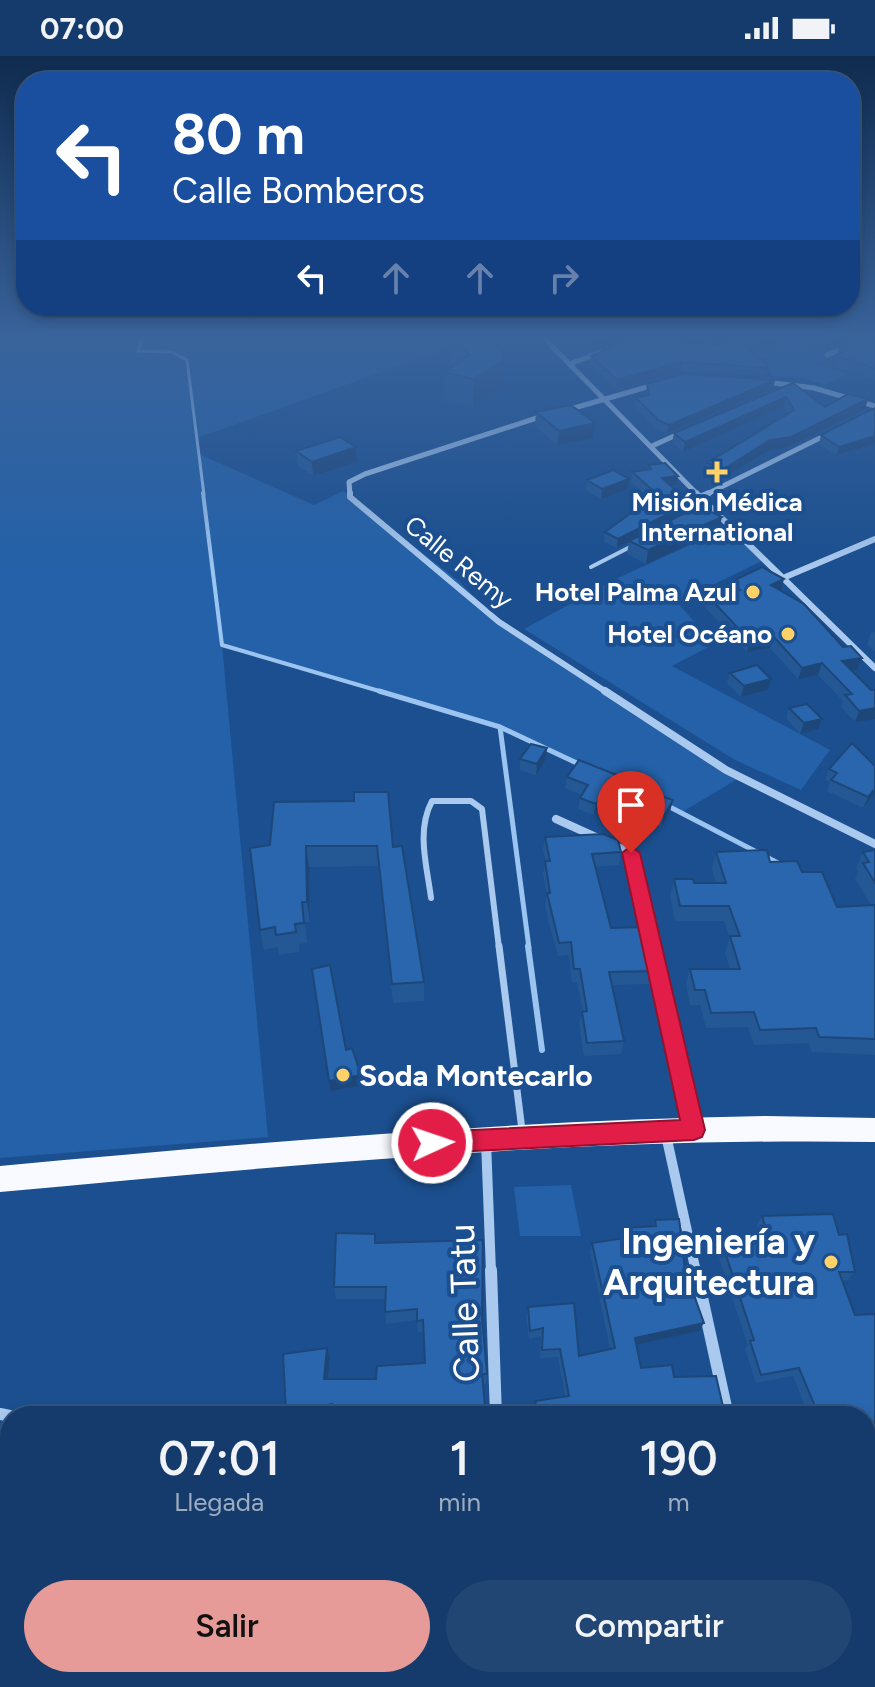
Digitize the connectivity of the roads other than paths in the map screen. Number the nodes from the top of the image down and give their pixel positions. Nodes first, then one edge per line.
1 (549, 414) edge
2 (619, 414) edge
3 (694, 428) edge
4 (835, 430) edge
5 (652, 446) junction
6 (700, 497) junction
7 (710, 507) junction
8 (696, 513) edge
9 (875, 539) edge
10 (644, 540) edge
11 (591, 567) dead end
12 (783, 578) junction
13 (875, 668) edge
14 (556, 819) dead end
15 (875, 844) edge
16 (431, 898) dead end
17 (665, 1130) junction
18 (694, 1130) junction
19 (875, 1130) edge
20 (523, 1138) junction
21 (486, 1140) junction
22 (0, 1179) edge
23 (496, 1406) edge
24 (726, 1406) edge

1 - 15 street, Calle Remy
2 - 5 street
3 - 5 street
4 - 6 street
5 - 6 street
6 - 7 street
7 - 8 lane
7 - 12 street
9 - 12 street
10 - 11 lane
12 - 13 street
14 - 18 street
16 - 20 lane
17 - 18 highway
17 - 20 highway
17 - 24 street
18 - 19 highway
20 - 21 highway
21 - 22 highway
21 - 23 street, Calle Tatu

